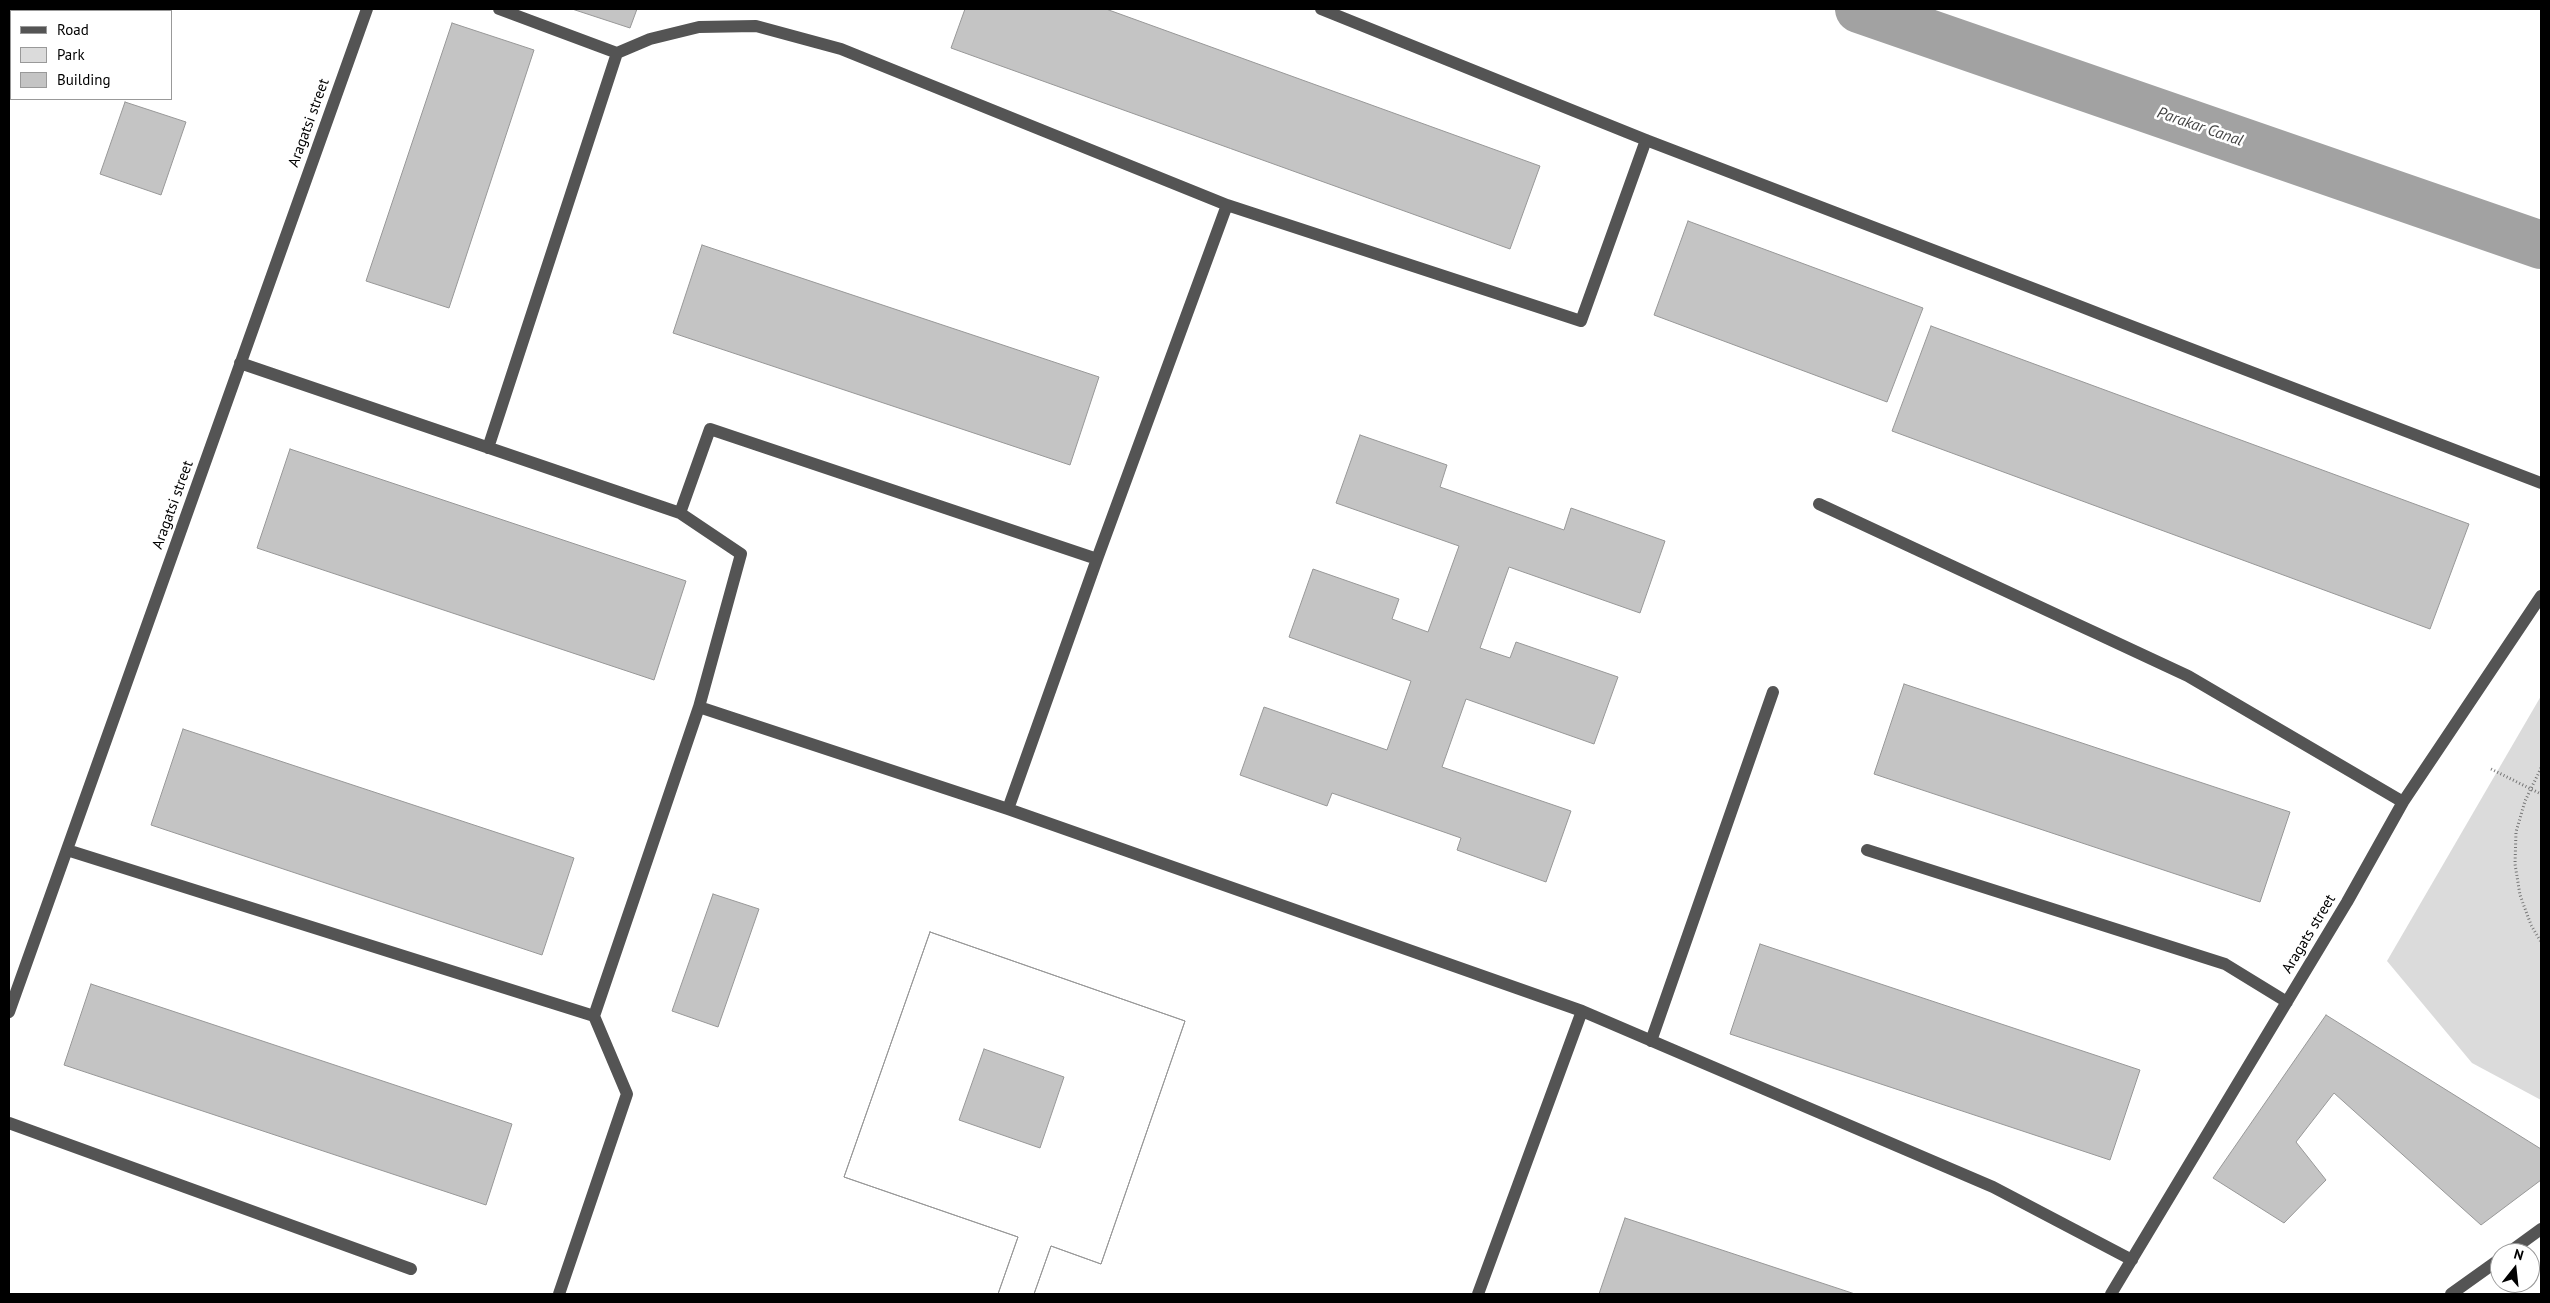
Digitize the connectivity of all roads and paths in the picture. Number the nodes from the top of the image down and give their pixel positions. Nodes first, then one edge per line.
1 (367, 9) edge
2 (499, 9) edge
3 (1321, 9) edge
4 (617, 53) junction
5 (1646, 140) junction
6 (1227, 205) junction
7 (240, 363) junction
8 (488, 448) junction
9 (2541, 483) edge
10 (1819, 504) dead end
11 (680, 514) junction
12 (1096, 559) junction
13 (2541, 596) edge
14 (1773, 692) dead end
15 (699, 707) junction
16 (2541, 768) edge
17 (2491, 769) dead end
18 (2530, 788) junction
19 (2541, 794) edge
20 (2403, 802) junction
21 (1008, 809) junction
22 (67, 850) junction
23 (1867, 850) dead end
24 (2541, 942) edge
25 (2287, 1002) junction
26 (1582, 1011) junction
27 (9, 1012) edge
28 (594, 1016) junction
29 (1651, 1041) junction
30 (9, 1123) edge
31 (2541, 1229) edge
32 (2522, 1243) edge
33 (2132, 1260) junction
34 (2490, 1266) edge
35 (411, 1270) dead end
36 (559, 1294) edge
37 (1478, 1294) edge
38 (2111, 1294) edge
39 (2451, 1294) edge

1 - 7 street, Aragatsi street
2 - 4 street
3 - 5 street
4 - 6 street
4 - 8 street
5 - 6 street
5 - 9 street
6 - 12 street
7 - 8 street
7 - 22 street, Aragatsi street
8 - 11 street
10 - 20 street
11 - 12 street
11 - 15 street
12 - 21 street
13 - 20 street, Aragats street
14 - 29 street
15 - 21 street
15 - 28 street
16 - 18 path
17 - 18 path
18 - 19 path
18 - 24 path
20 - 25 street, Aragats street
21 - 26 street
22 - 27 street, Aragatsi street
22 - 28 street
23 - 25 street
25 - 33 street, Aragats street
26 - 29 street
26 - 37 street
28 - 36 street
29 - 33 street
30 - 35 street
31 - 32 street
33 - 38 street, Aragats street
34 - 39 street

